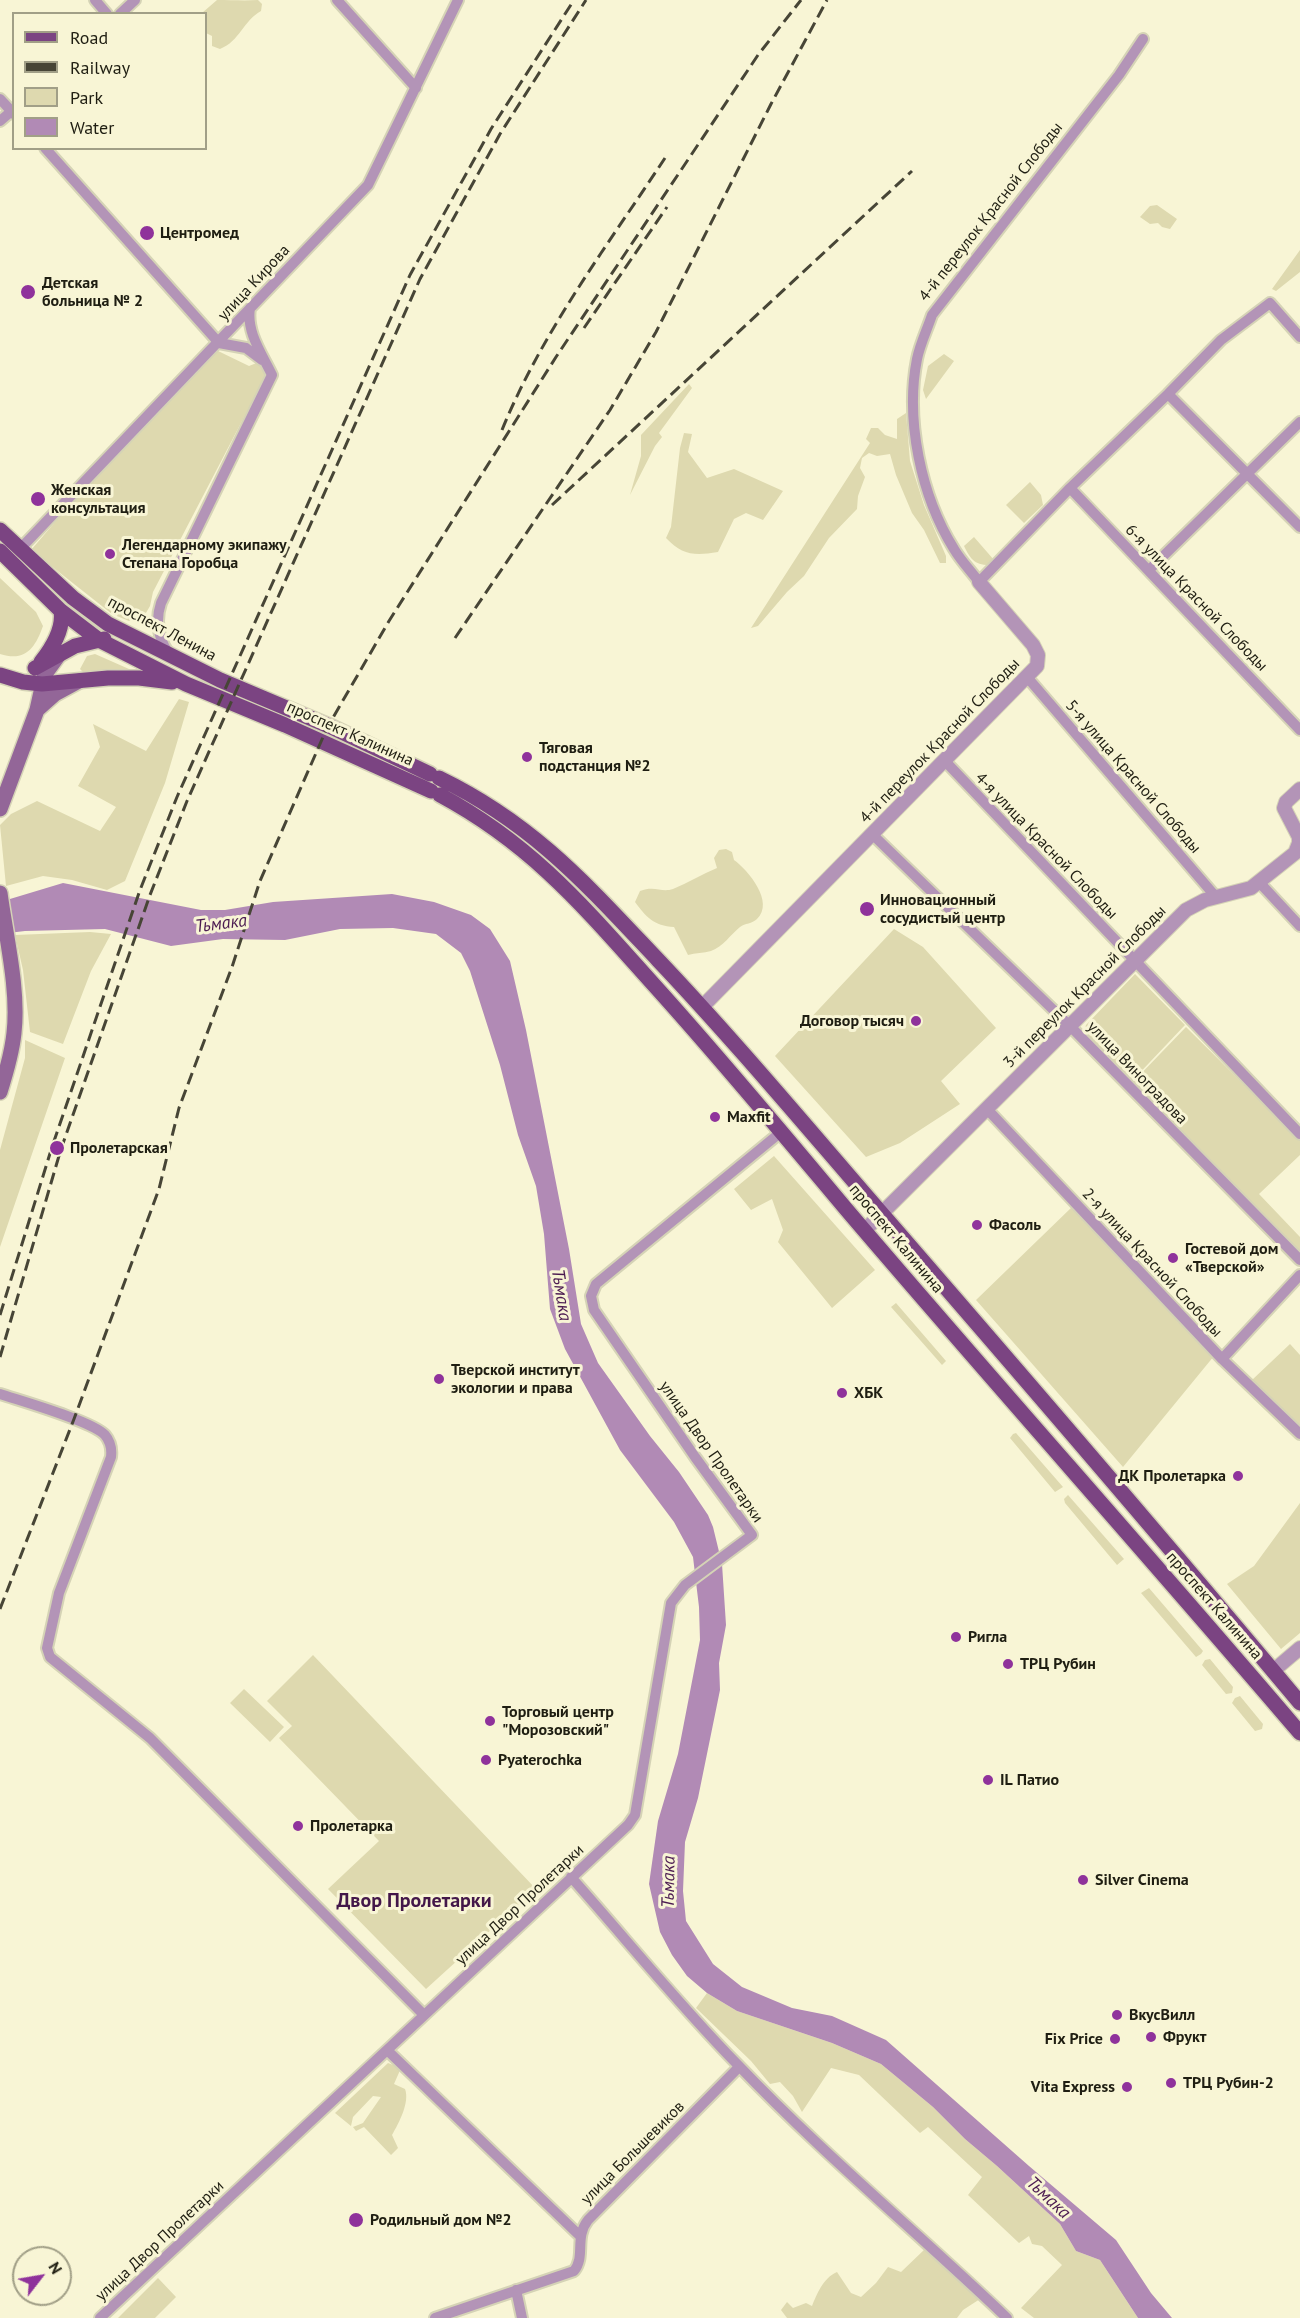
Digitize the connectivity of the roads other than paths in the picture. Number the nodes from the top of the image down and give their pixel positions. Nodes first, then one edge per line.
1 (95, 0) edge
2 (135, 0) edge
3 (337, 0) edge
4 (458, 0) edge
5 (105, 12) edge
6 (122, 12) edge
7 (1143, 39) dead end
8 (416, 88) junction
9 (0, 99) edge
10 (12, 110) edge
11 (12, 112) edge
12 (0, 121) edge
13 (47, 150) edge
14 (250, 308) junction
15 (1300, 337) edge
16 (219, 343) junction
17 (272, 375) junction
18 (1168, 394) junction
19 (1300, 422) edge
20 (1248, 473) junction
21 (1070, 488) junction
22 (1300, 527) edge
23 (0, 530) edge
24 (20, 549) junction
25 (0, 551) edge
26 (1149, 570) junction
27 (979, 582) junction
28 (61, 611) junction
29 (59, 630) junction
30 (99, 640) junction
31 (139, 640) junction
32 (63, 653) junction
33 (169, 655) junction
34 (35, 668) junction
35 (1027, 677) junction
36 (7, 678) edge
37 (83, 680) junction
38 (42, 684) junction
39 (186, 684) junction
40 (263, 699) joint
41 (37, 710) junction
42 (1300, 730) edge
43 (944, 760) junction
44 (435, 784) junction
45 (1300, 789) edge
46 (0, 809) edge
47 (872, 834) junction
48 (1259, 882) junction
49 (0, 893) edge
50 (1216, 897) junction
51 (1300, 926) edge
52 (1135, 961) junction
53 (702, 1007) junction
54 (677, 1011) junction
55 (1070, 1026) junction
56 (0, 1092) edge
57 (987, 1109) junction
58 (809, 1129) junction
59 (781, 1132) junction
60 (1300, 1134) edge
61 (882, 1214) junction
62 (865, 1230) junction
63 (1300, 1260) edge
64 (1300, 1275) edge
65 (1005, 1357) junction
66 (1222, 1359) junction
67 (976, 1361) junction
68 (0, 1394) edge
69 (1300, 1434) edge
70 (1300, 1648) edge
71 (1273, 1671) junction
72 (1252, 1677) junction
73 (1300, 1703) edge
74 (1300, 1733) edge
75 (571, 1877) junction
76 (424, 2015) junction
77 (387, 2050) junction
78 (740, 2067) junction
79 (580, 2236) junction
80 (516, 2290) junction
81 (100, 2318) edge
82 (435, 2318) edge
83 (522, 2318) edge
84 (1007, 2318) edge

1 - 5 street
2 - 6 street
3 - 8 street
4 - 8 street, улица Кирова
7 - 27 street, 4-й переулок Красной Слободы
8 - 14 street, улица Кирова
9 - 10 street
11 - 12 street
13 - 16 street
14 - 16 street, улица Кирова
14 - 17 street
15 - 18 street
16 - 17 street
16 - 24 street, улица Кирова
17 - 33 street
18 - 20 street
18 - 21 street
19 - 20 street
20 - 22 street
20 - 26 street
21 - 26 street, 6-я улица Красной Слободы
21 - 27 street
23 - 24 main road, проспект Ленина
24 - 31 main road, проспект Ленина
25 - 28 main road
26 - 42 street, 6-я улица Красной Слободы
27 - 35 street, 4-й переулок Красной Слободы
28 - 29 main road
28 - 30 main road
29 - 32 main road
29 - 34 main road
30 - 31 main road
30 - 32 main road
30 - 39 main road
31 - 33 main road, проспект Ленина
32 - 34 main road
32 - 38 main road
33 - 40 main road, проспект Ленина
34 - 36 main road
35 - 43 street, 4-й переулок Красной Слободы
35 - 50 street, 5-я улица Красной Слободы
36 - 38 main road
36 - 41 main road
37 - 38 main road
37 - 39 main road
37 - 41 main road
38 - 41 main road
39 - 44 main road, проспект Калинина
40 - 44 main road, проспект Калинина
41 - 46 main road
43 - 47 street, 4-й переулок Красной Слободы
43 - 52 street, 4-я улица Красной Слободы
44 - 53 main road, проспект Калинина
44 - 54 main road, проспект Калинина
45 - 48 street, 3-й переулок Красной Слободы
47 - 53 street, 4-й переулок Красной Слободы
47 - 55 street, улица Виноградова
48 - 50 street, 3-й переулок Красной Слободы
48 - 51 street
49 - 56 main road
50 - 52 street, 3-й переулок Красной Слободы
52 - 55 street, 3-й переулок Красной Слободы
52 - 60 street, 4-я улица Красной Слободы
53 - 54 main road
53 - 58 main road, проспект Калинина
54 - 59 main road, проспект Калинина
55 - 57 street, 3-й переулок Красной Слободы
55 - 63 street, улица Виноградова
57 - 61 street, 3-й переулок Красной Слободы
57 - 66 street, 2-я улица Красной Слободы
58 - 59 main road
58 - 61 main road, проспект Калинина
59 - 62 main road, проспект Калинина
59 - 75 street, улица Двор Пролетарки
61 - 62 street, 3-й переулок Красной Слободы
61 - 65 main road, проспект Калинина
62 - 67 main road, проспект Калинина
64 - 66 street
65 - 67 main road
65 - 71 main road, проспект Калинина
66 - 69 street, 2-я улица Красной Слободы
67 - 72 main road, проспект Калинина
68 - 76 street
70 - 71 street
71 - 72 main road
71 - 73 main road, проспект Калинина
72 - 74 main road, проспект Калинина
75 - 76 street, улица Двор Пролетарки
75 - 78 street
76 - 77 street, улица Двор Пролетарки
77 - 79 street
77 - 81 street, улица Двор Пролетарки
78 - 79 street, улица Большевиков
78 - 84 street
79 - 80 street, улица Большевиков
80 - 82 street, улица Большевиков
80 - 83 street

